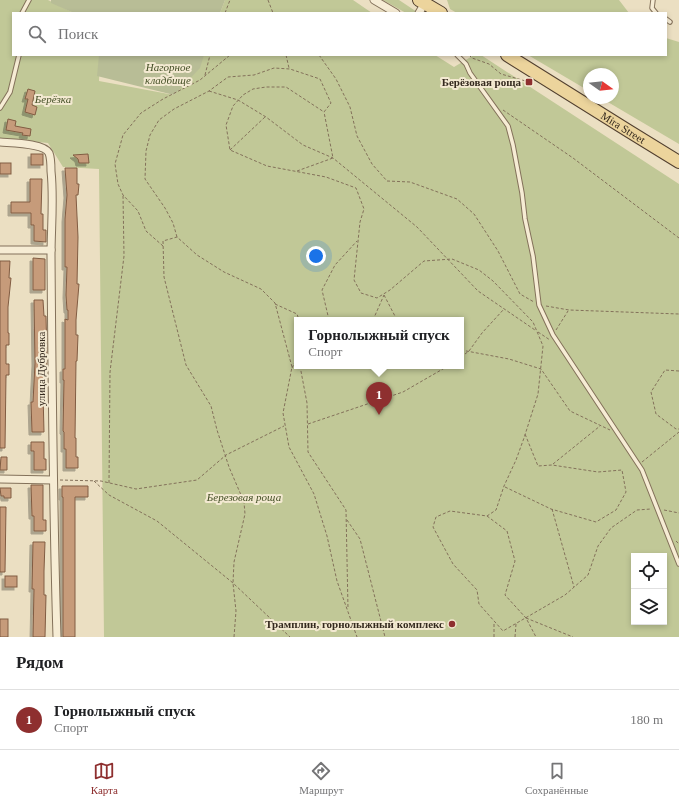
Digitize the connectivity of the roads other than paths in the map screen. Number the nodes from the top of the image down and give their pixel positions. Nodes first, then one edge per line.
1 (28, 0) edge
2 (374, 0) edge
3 (653, 0) edge
4 (423, 4) edge
5 (22, 12) edge
6 (394, 12) edge
7 (439, 12) edge
8 (655, 12) edge
9 (667, 20) edge
10 (670, 22) dead end
11 (19, 56) edge
12 (458, 56) edge
13 (510, 56) edge
14 (0, 108) edge
15 (0, 142) edge
16 (679, 162) edge
17 (0, 250) edge
18 (51, 250) junction
19 (0, 478) edge
20 (53, 480) junction
21 (679, 564) edge
22 (57, 637) edge

1 - 5 lane
2 - 6 street
3 - 8 lane
4 - 7 main road
9 - 10 lane
11 - 14 lane
12 - 21 lane
13 - 16 main road, Mira Street
15 - 18 street, улица Дубровка
17 - 18 street
18 - 20 street, улица Дубровка
19 - 20 street
20 - 22 street, улица Дубровка

